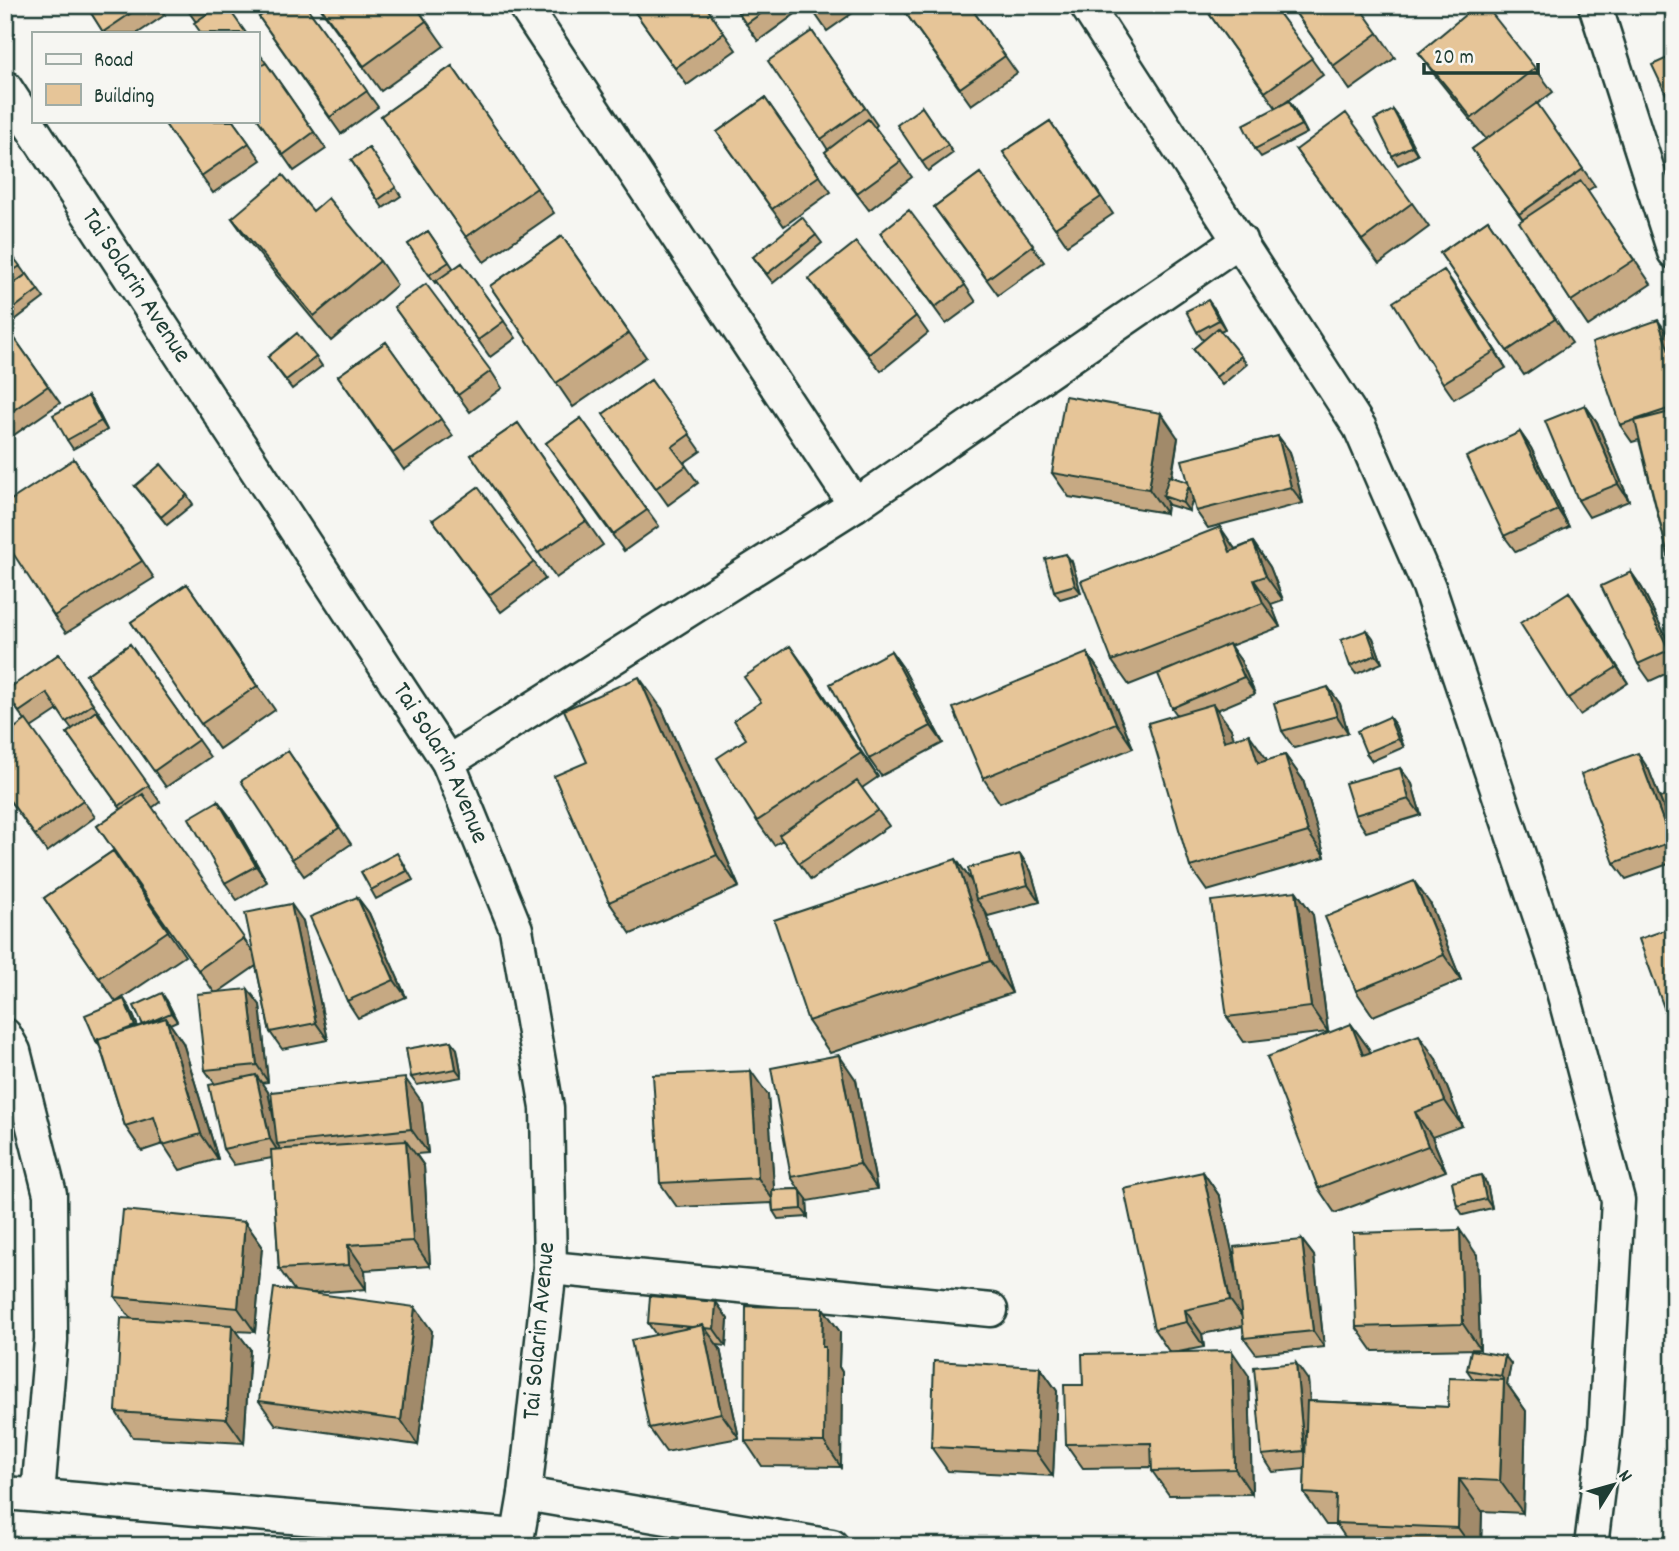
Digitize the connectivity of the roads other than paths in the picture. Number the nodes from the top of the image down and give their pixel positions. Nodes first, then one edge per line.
1 (524, 5) edge
2 (1086, 5) edge
3 (1595, 5) edge
4 (5, 88) edge
5 (1240, 240) junction
6 (1674, 252) edge
7 (855, 505) junction
8 (447, 762) junction
9 (5, 1034) edge
10 (550, 1268) junction
11 (991, 1310) dead end
12 (5, 1493) edge
13 (524, 1494) junction
14 (38, 1495) junction
15 (517, 1541) edge
16 (783, 1542) edge
17 (832, 1546) edge
18 (1591, 1546) edge

1 - 7 street
2 - 5 street
3 - 6 street
4 - 8 street, Tai Solarin Avenue
5 - 7 street
5 - 18 street
7 - 8 street
8 - 10 street, Tai Solarin Avenue
9 - 14 street
10 - 11 street
10 - 13 street, Tai Solarin Avenue
12 - 14 street
13 - 15 street, Tai Solarin Avenue
13 - 16 street
14 - 15 street
16 - 17 street

